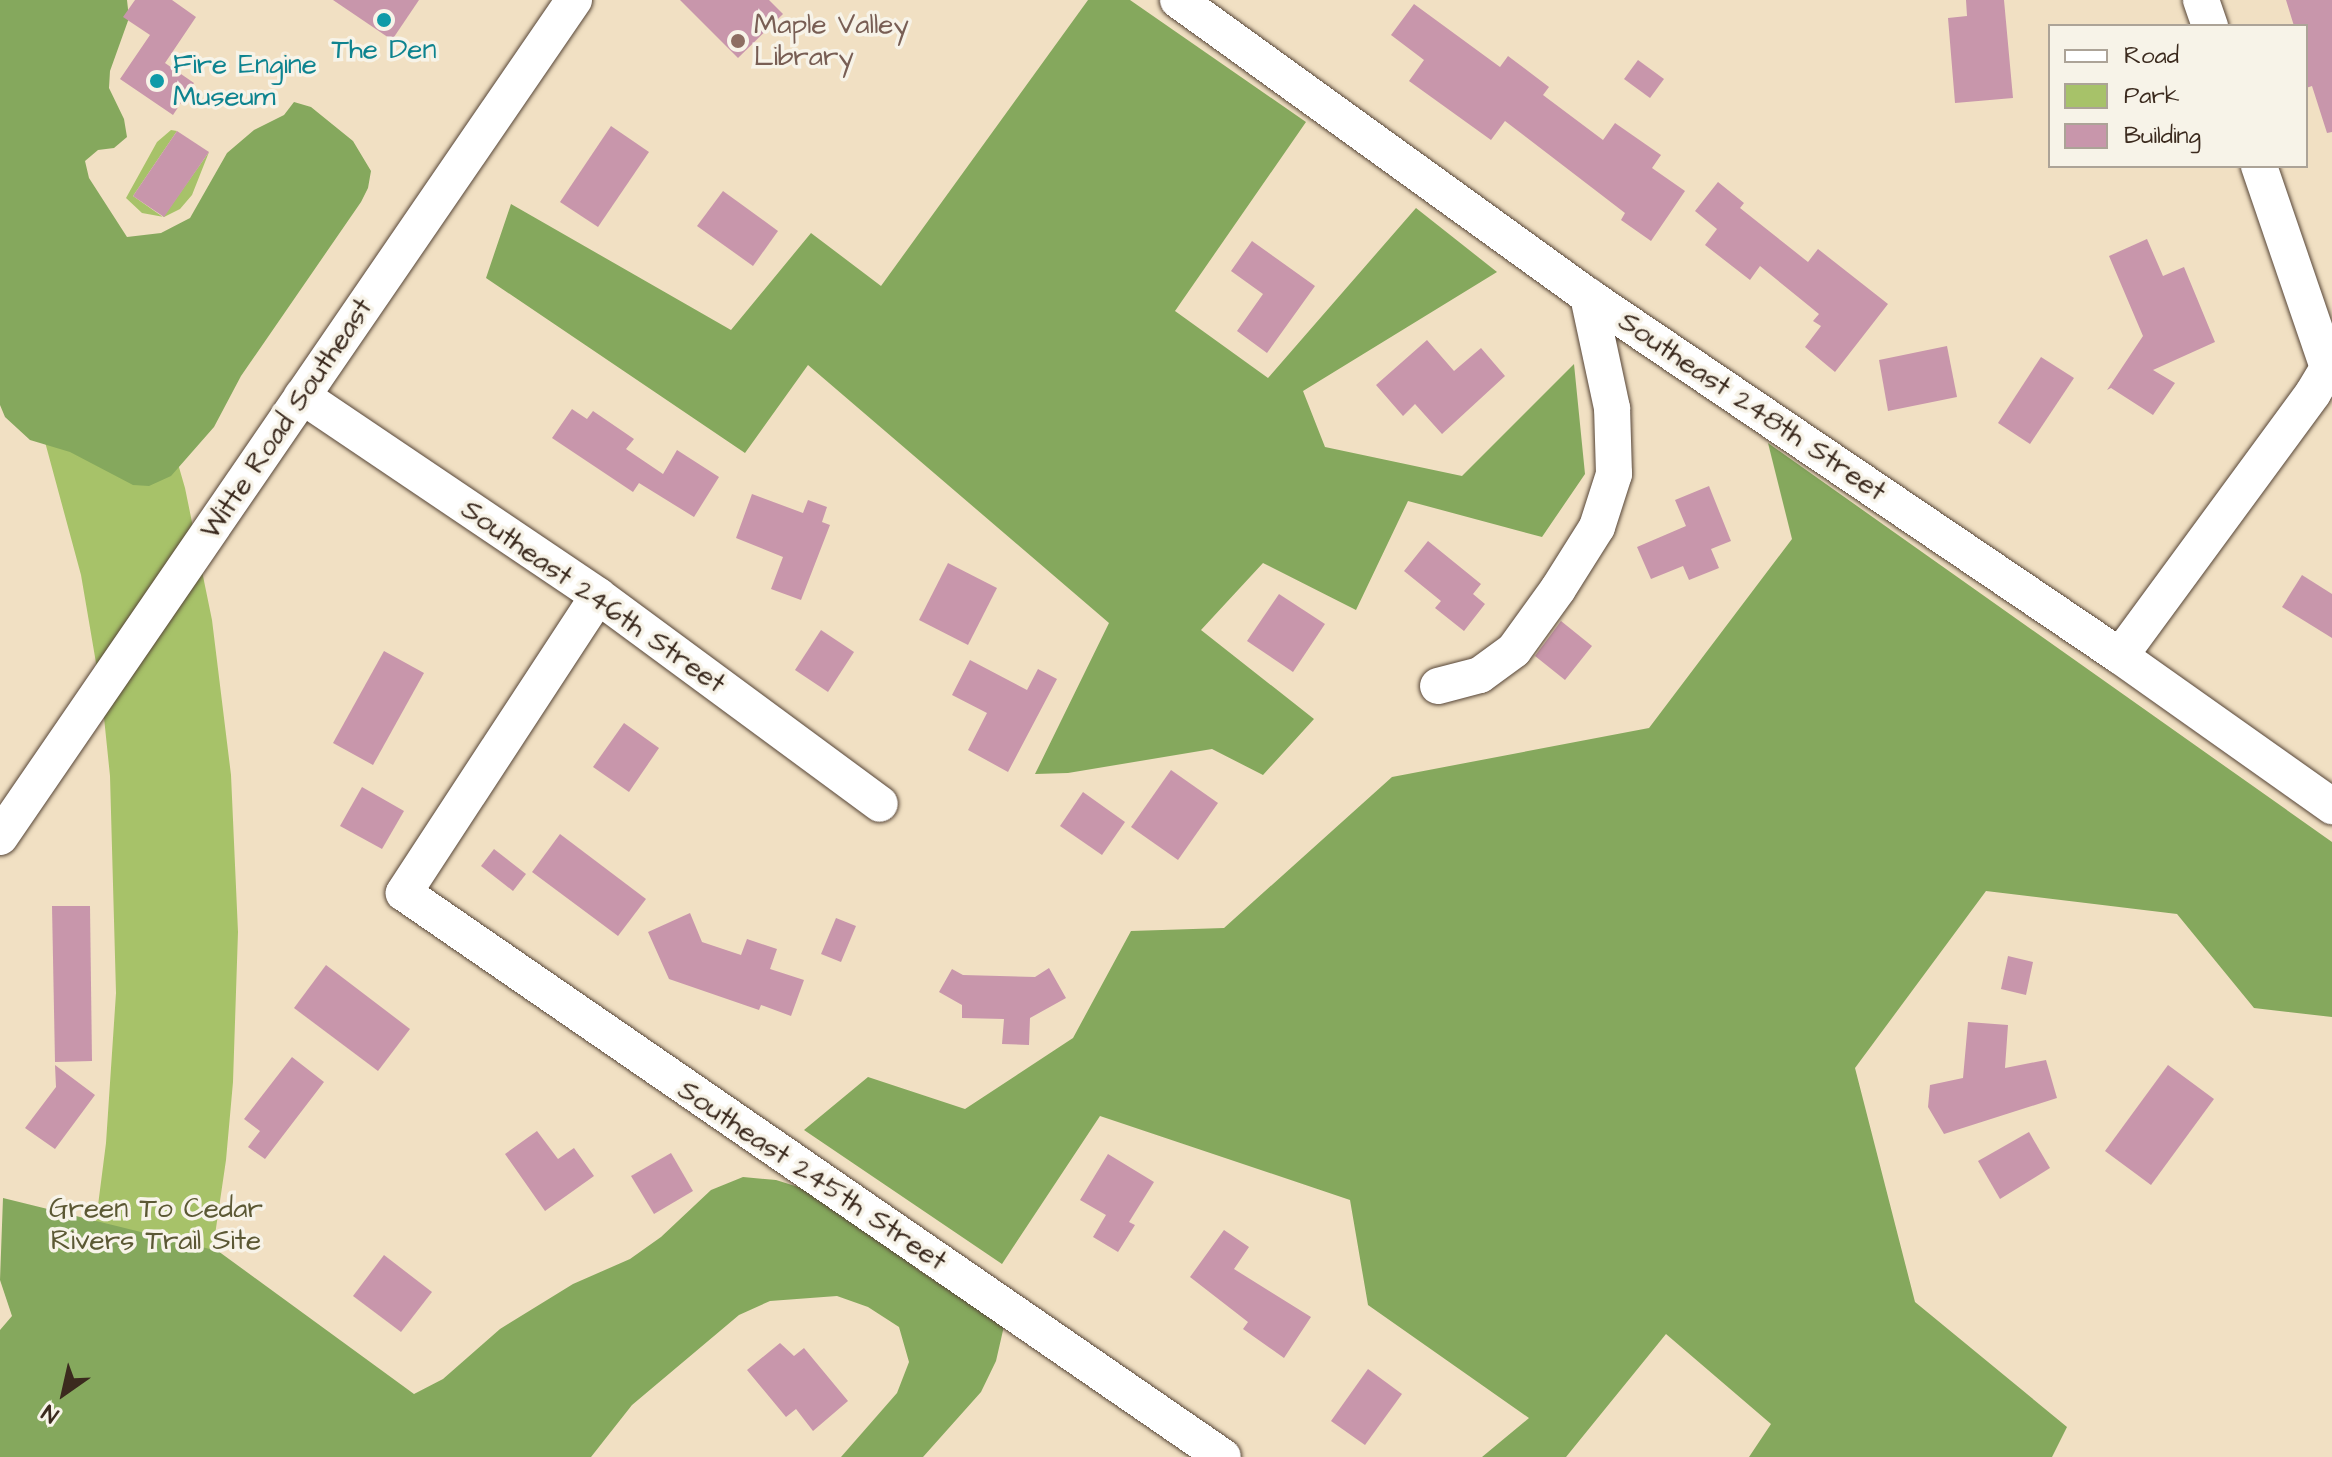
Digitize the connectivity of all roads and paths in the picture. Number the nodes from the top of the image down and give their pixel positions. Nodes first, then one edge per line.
1 (574, 0) edge
2 (1178, 0) edge
3 (2201, 0) edge
4 (2209, 24) edge
5 (2260, 168) edge
6 (1588, 296) junction
7 (2330, 364) edge
8 (302, 396) junction
9 (598, 596) junction
10 (2120, 656) junction
11 (1438, 686) dead end
12 (880, 804) dead end
13 (2332, 806) edge
14 (0, 837) edge
15 (1223, 1457) edge

1 - 8 street, Witte Road Southeast
2 - 6 street, Southeast 248th Street
3 - 4 street
5 - 7 street
6 - 10 street, Southeast 248th Street
6 - 11 street
7 - 10 street
8 - 9 street, Southeast 246th Street
8 - 14 street, Witte Road Southeast
9 - 12 street, Southeast 246th Street
9 - 15 street, Southeast 245th Street
10 - 13 street, Southeast 248th Street

